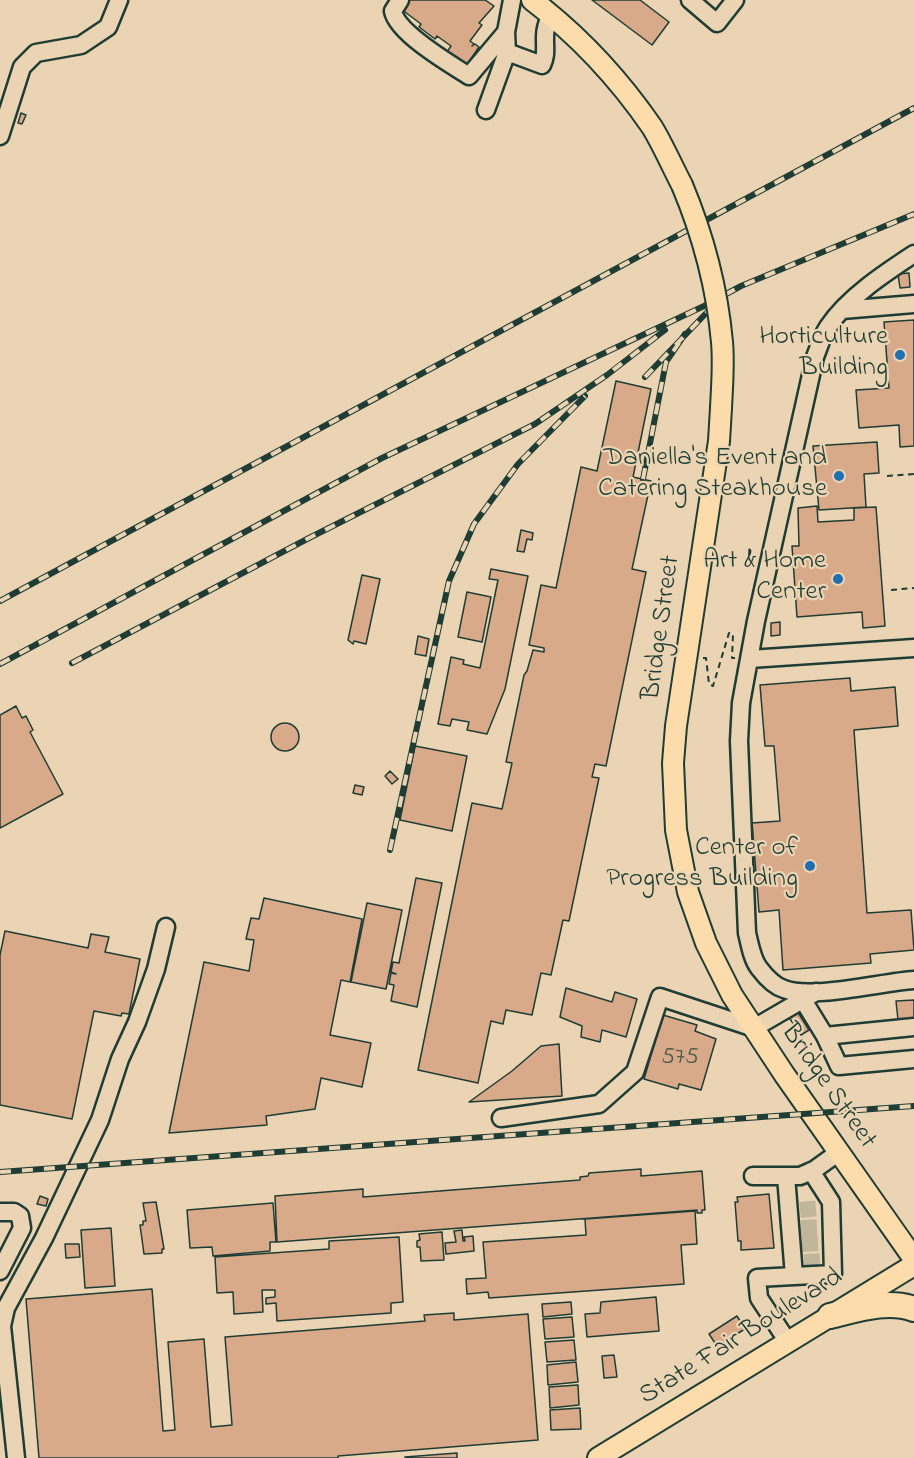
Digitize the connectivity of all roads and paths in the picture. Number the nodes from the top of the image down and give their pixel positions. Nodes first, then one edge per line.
1 (119, 0) edge
2 (400, 0) edge
3 (512, 0) edge
4 (532, 0) edge
5 (690, 0) edge
6 (735, 0) edge
7 (551, 15) junction
8 (506, 32) junction
9 (507, 52) junction
10 (486, 110) dead end
11 (0, 136) edge
12 (914, 254) edge
13 (914, 303) edge
14 (842, 310) junction
15 (914, 474) edge
16 (887, 476) dead end
17 (914, 588) edge
18 (891, 590) dead end
19 (914, 648) edge
20 (686, 657) junction
21 (750, 659) junction
22 (166, 927) dead end
23 (914, 980) edge
24 (810, 996) junction
25 (914, 1027) edge
26 (754, 1028) junction
27 (825, 1036) junction
28 (914, 1059) edge
29 (501, 1118) dead end
30 (839, 1152) junction
31 (812, 1171) junction
32 (753, 1176) dead end
33 (786, 1176) junction
34 (0, 1212) edge
35 (914, 1259) edge
36 (914, 1264) edge
37 (797, 1267) junction
38 (0, 1271) edge
39 (914, 1309) edge
40 (830, 1316) junction
41 (788, 1342) junction
42 (16, 1458) edge
43 (598, 1458) edge

1 - 11 lane
2 - 8 lane
3 - 8 lane
4 - 7 main road, Bridge Street
5 - 6 lane
7 - 9 lane
7 - 20 main road, Bridge Street, bridge
8 - 9 lane
9 - 10 lane
12 - 14 lane
13 - 14 lane
14 - 21 lane
15 - 16 path
17 - 18 path
19 - 21 lane
20 - 21 path
20 - 26 main road, Bridge Street
21 - 24 lane
22 - 42 lane
23 - 24 lane
24 - 26 lane
24 - 27 lane
25 - 27 lane
26 - 29 lane
26 - 30 main road, Bridge Street
27 - 28 lane
30 - 31 lane
30 - 35 main road, Bridge Street
31 - 33 lane
31 - 37 lane
32 - 33 lane
33 - 37 lane
34 - 38 lane
36 - 40 main road, State Fair Boulevard
37 - 41 lane
39 - 40 highway
40 - 41 main road, State Fair Boulevard
41 - 43 main road, State Fair Boulevard

